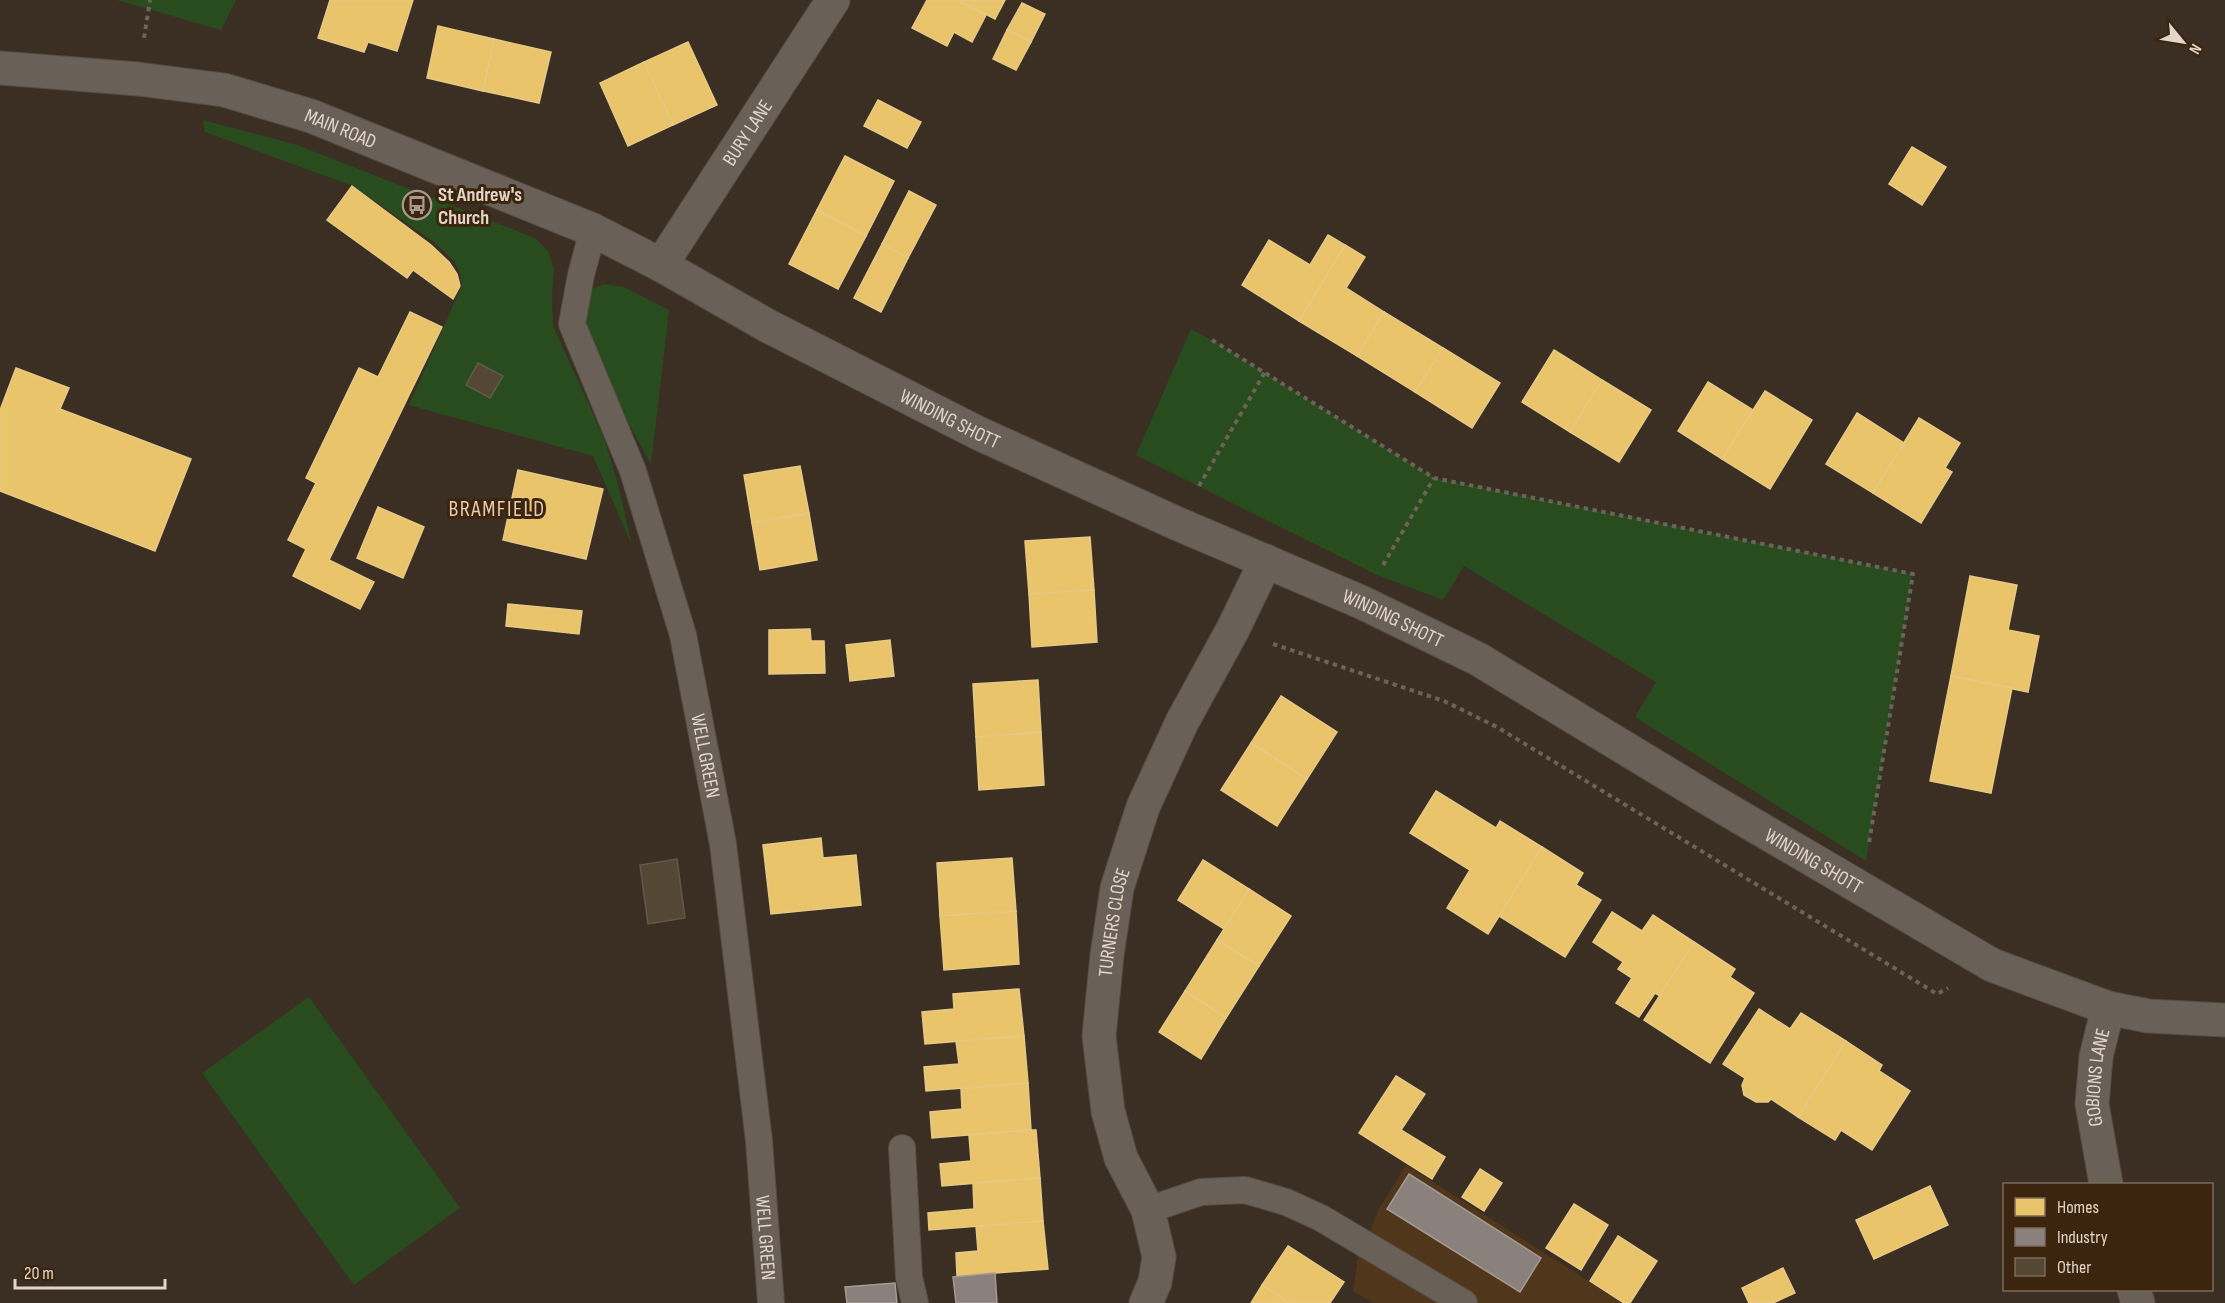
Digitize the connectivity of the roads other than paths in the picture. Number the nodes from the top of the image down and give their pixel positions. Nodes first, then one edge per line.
1 (833, 0) edge
2 (0, 68) edge
3 (593, 230) junction
4 (661, 265) junction
5 (1266, 561) junction
6 (2108, 1008) junction
7 (2225, 1020) edge
8 (902, 1148) dead end
9 (2106, 1183) edge
10 (1148, 1210) junction
11 (771, 1303) edge
12 (915, 1303) edge
13 (1146, 1303) edge
14 (1464, 1303) edge

1 - 4 street, BURY LANE
2 - 3 street, MAIN ROAD
3 - 4 street, MAIN ROAD
3 - 11 lane, WELL GREEN
4 - 5 street, WINDING SHOTT
5 - 6 street, WINDING SHOTT
5 - 10 street, TURNERS CLOSE
6 - 7 street, WINDING SHOTT
6 - 9 street, GOBIONS LANE
8 - 12 lane
10 - 13 street, TURNERS CLOSE
10 - 14 lane

